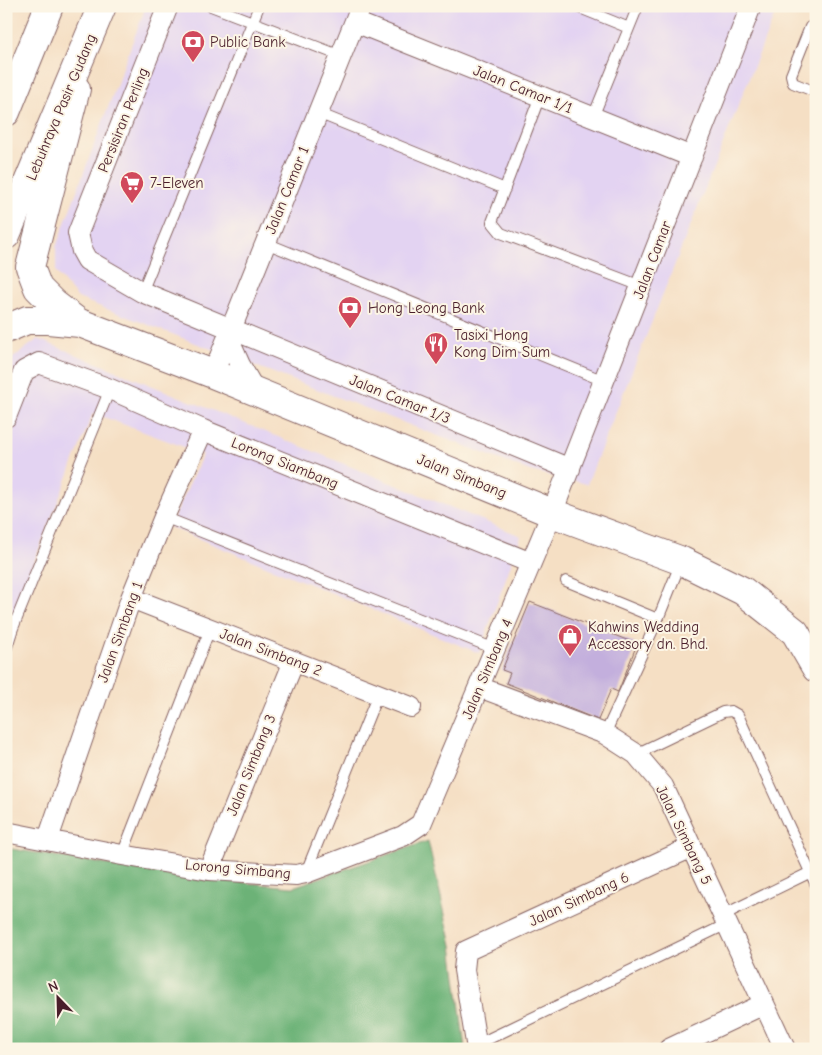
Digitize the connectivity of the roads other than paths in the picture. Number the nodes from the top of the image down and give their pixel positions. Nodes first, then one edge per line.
1 (49, 6) edge
2 (102, 6) edge
3 (168, 6) edge
4 (210, 6) edge
5 (259, 6) edge
6 (575, 6) edge
7 (638, 6) edge
8 (751, 6) edge
9 (358, 14) edge
10 (253, 22) junction
11 (816, 24) edge
12 (629, 28) junction
13 (88, 43) junction
14 (341, 56) junction
15 (816, 92) edge
16 (540, 96) junction
17 (6, 112) edge
18 (318, 113) junction
19 (593, 117) junction
20 (692, 157) junction
21 (505, 189) junction
22 (78, 233) joint
23 (6, 235) edge
24 (266, 243) junction
25 (642, 286) junction
26 (142, 292) junction
27 (80, 324) junction
28 (6, 329) edge
29 (231, 329) junction
30 (181, 362) junction
31 (213, 374) junction
32 (604, 381) junction
33 (110, 389) junction
34 (255, 391) junction
35 (6, 416) edge
36 (203, 430) junction
37 (570, 469) junction
38 (552, 513) junction
39 (164, 517) junction
40 (682, 561) junction
41 (531, 564) junction
42 (566, 581) dead end
43 (131, 598) junction
44 (658, 620) junction
45 (10, 627) edge
46 (210, 629) junction
47 (495, 649) junction
48 (6, 650) edge
49 (294, 661) junction
50 (816, 668) edge
51 (479, 687) junction
52 (378, 694) junction
53 (411, 706) dead end
54 (605, 734) junction
55 (636, 754) junction
56 (421, 824) joint
57 (6, 832) edge
58 (48, 839) junction
59 (692, 847) junction
60 (122, 855) junction
61 (208, 870) junction
62 (813, 871) edge
63 (306, 873) junction
64 (816, 885) edge
65 (725, 919) junction
66 (764, 1004) junction
67 (477, 1047) edge
68 (669, 1049) edge
69 (785, 1049) edge

1 - 17 main road
2 - 13 main road, Lebuhraya Pasir Gudang
3 - 22 street, Persisiran Perling
4 - 10 lane
5 - 10 lane
6 - 12 lane
7 - 12 lane
8 - 20 street, Jalan Camar
9 - 14 street, Jalan Camar 1
9 - 16 street, Jalan Camar 1/1
10 - 14 lane
10 - 26 lane
11 - 15 lane
12 - 19 lane
13 - 23 main road, Lebuhraya Pasir Gudang
13 - 27 main road
14 - 18 street, Jalan Camar 1
16 - 19 street, Jalan Camar 1/1
16 - 21 lane
18 - 21 lane
18 - 24 street, Jalan Camar 1
19 - 20 street, Jalan Camar 1/1
20 - 25 street, Jalan Camar
21 - 25 lane
22 - 26 street, Jalan Camar 1/3
24 - 29 street, Jalan Camar 1
24 - 32 lane
25 - 32 street, Jalan Camar
26 - 29 street, Jalan Camar 1/3
27 - 28 main road
27 - 30 main road, Jalan Simbang
29 - 30 street
29 - 31 street, Jalan Camar 1
29 - 34 street
29 - 37 street, Jalan Camar 1/3
30 - 31 main road, Jalan Simbang
31 - 34 main road, Jalan Simbang
32 - 37 street, Jalan Camar
33 - 35 street, Lorong Siambang
33 - 36 street, Lorong Siambang
33 - 45 lane
34 - 38 main road, Jalan Simbang
36 - 39 street, Jalan Simbang 1
36 - 41 street, Lorong Siambang
37 - 38 street, Jalan Camar
38 - 40 main road, Jalan Simbang
38 - 41 street, Jalan Simbang 4
39 - 43 street, Jalan Simbang 1
39 - 47 lane
40 - 44 lane
40 - 50 main road, Jalan Simbang
41 - 47 street, Jalan Simbang 4
42 - 44 lane
43 - 46 street, Jalan Simbang 2
43 - 58 street, Jalan Simbang 1
44 - 54 lane
45 - 48 lane
46 - 49 street, Jalan Simbang 2
46 - 60 lane
47 - 51 street, Jalan Simbang 4
49 - 52 street, Jalan Simbang 2
49 - 61 street, Jalan Simbang 3
51 - 54 street, Jalan Simbang 5
51 - 56 street, Jalan Simbang 4
52 - 53 street, Jalan Simbang 2
52 - 63 lane
54 - 55 street, Jalan Simbang 5
55 - 59 street, Jalan Simbang 5
55 - 62 lane
56 - 63 street, Lorong Simbang
57 - 58 street, Lorong Simbang
58 - 60 street, Lorong Simbang
59 - 65 street, Jalan Simbang 5
59 - 67 street, Jalan Simbang 6
60 - 61 street, Lorong Simbang
61 - 63 street, Lorong Simbang
62 - 64 lane
62 - 65 lane
65 - 66 street, Jalan Simbang 5
65 - 67 lane
66 - 68 street
66 - 69 street, Jalan Simbang 5

